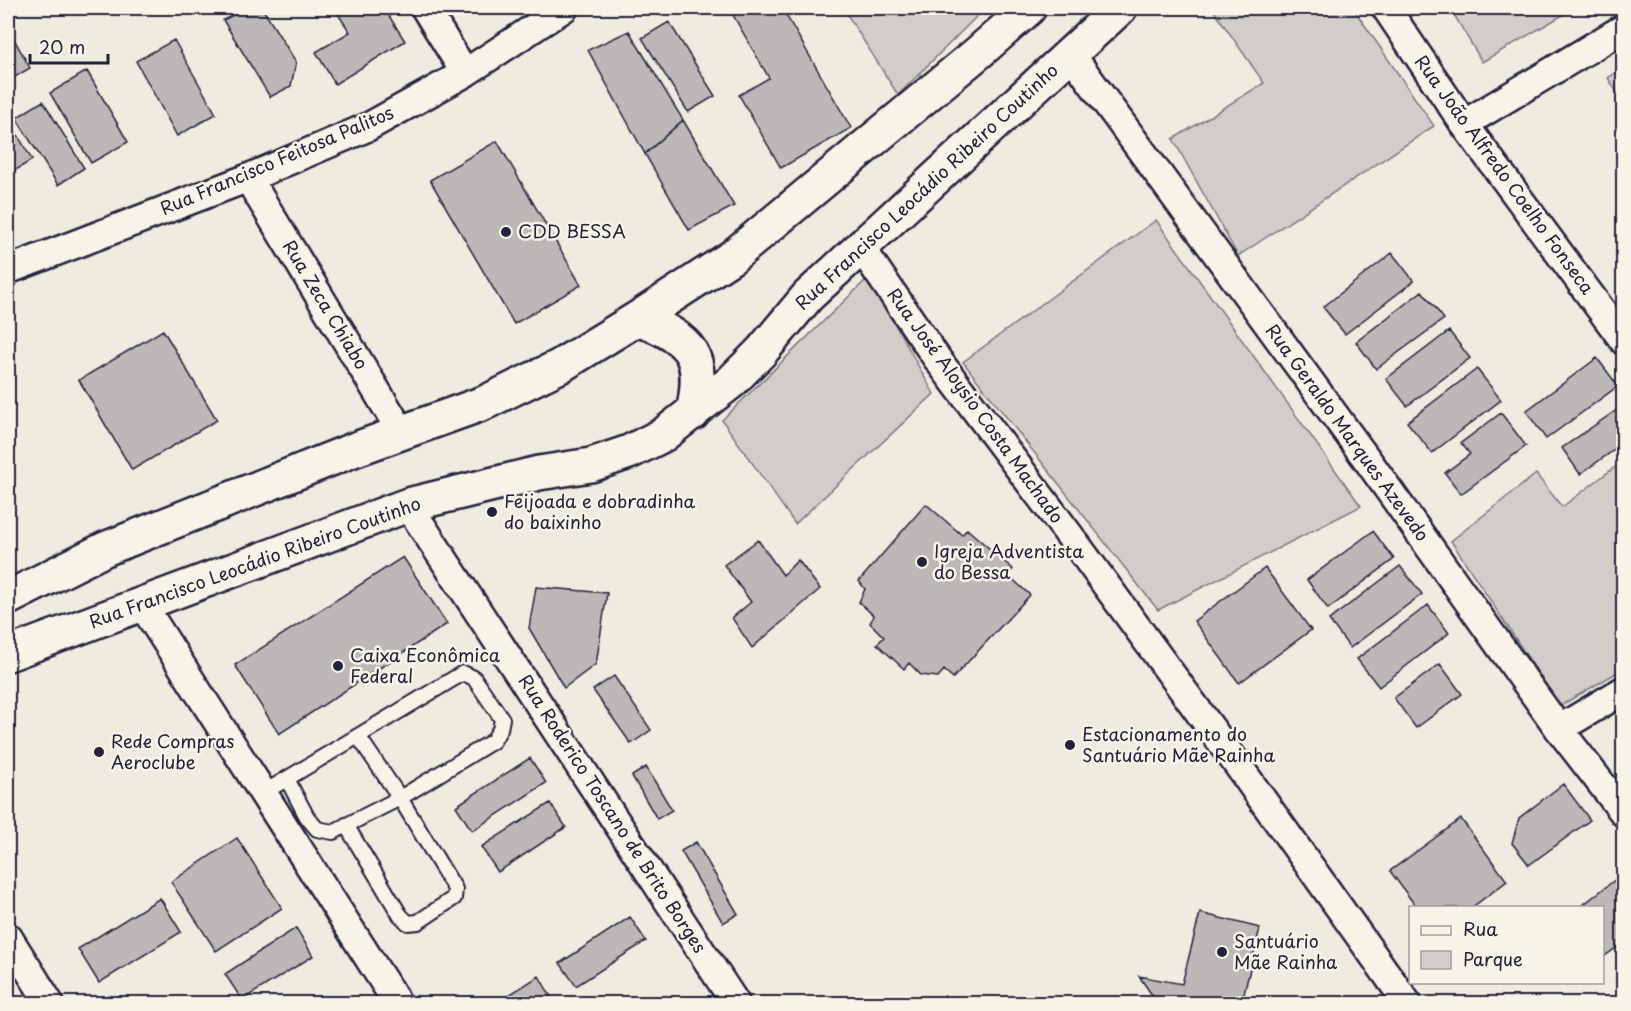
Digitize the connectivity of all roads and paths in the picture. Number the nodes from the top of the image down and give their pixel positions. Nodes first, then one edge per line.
1 (425, 8) edge
2 (564, 8) edge
3 (1029, 8) edge
4 (1120, 8) edge
5 (1386, 8) edge
6 (1623, 28) edge
7 (1070, 53) junction
8 (465, 73) junction
9 (1464, 124) junction
10 (248, 178) junction
11 (860, 246) junction
12 (8, 270) edge
13 (638, 318) junction
14 (1623, 340) edge
15 (693, 413) junction
16 (402, 433) junction
17 (408, 505) junction
18 (8, 598) edge
19 (142, 604) junction
20 (8, 654) edge
21 (1623, 690) edge
22 (1559, 729) junction
23 (358, 736) junction
24 (287, 779) junction
25 (263, 793) junction
26 (400, 798) junction
27 (1623, 813) edge
28 (346, 825) junction
29 (8, 937) edge
30 (50, 1004) edge
31 (398, 1004) edge
32 (736, 1004) edge
33 (1407, 1004) edge

1 - 8 street
2 - 8 street, Rua Francisco Feitosa Palitos
3 - 13 main road
4 - 7 main road, Rua Francisco Leocádio Ribeiro Coutinho
5 - 9 street, Rua João Alfredo Coelho Fonseca
6 - 9 street
7 - 11 main road, Rua Francisco Leocádio Ribeiro Coutinho
7 - 22 street, Rua Geraldo Marques Azevedo
8 - 10 street, Rua Francisco Feitosa Palitos
9 - 14 street, Rua João Alfredo Coelho Fonseca
10 - 12 street, Rua Francisco Feitosa Palitos
10 - 16 street, Rua Zeca Chiabo
11 - 15 main road, Rua Francisco Leocádio Ribeiro Coutinho
11 - 33 street, Rua José Aloysio Costa Machado
13 - 15 main road
13 - 16 main road
15 - 17 main road, Rua Francisco Leocádio Ribeiro Coutinho
16 - 18 main road
17 - 19 main road, Rua Francisco Leocádio Ribeiro Coutinho
17 - 32 street, Rua Roderico Toscano de Brito Borges
19 - 20 main road, Rua Francisco Leocádio Ribeiro Coutinho
19 - 25 street
21 - 22 street
22 - 27 street, Rua Geraldo Marques Azevedo
23 - 24 lane
23 - 26 lane
23 - 26 lane
24 - 25 lane
24 - 28 lane
25 - 31 street
26 - 28 lane
26 - 28 lane
29 - 30 street

